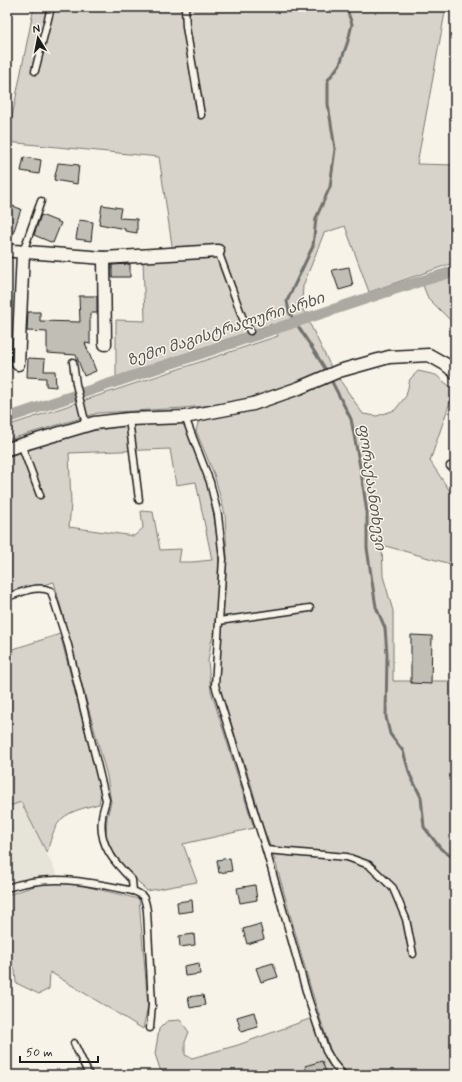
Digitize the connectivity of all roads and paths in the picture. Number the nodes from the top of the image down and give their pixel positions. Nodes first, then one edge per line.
1 (51, 7) edge
2 (186, 7) edge
3 (35, 72) dead end
4 (201, 115) dead end
5 (41, 201) dead end
6 (7, 250) edge
7 (22, 252) junction
8 (218, 252) joint
9 (104, 258) junction
10 (250, 331) dead end
11 (105, 344) dead end
12 (73, 362) dead end
13 (18, 364) dead end
14 (455, 372) edge
15 (185, 417) junction
16 (129, 419) junction
17 (85, 421) junction
18 (21, 444) junction
19 (7, 449) edge
20 (450, 466) dead end
21 (455, 472) edge
22 (40, 495) dead end
23 (139, 500) dead end
24 (7, 597) edge
25 (310, 608) dead end
26 (218, 621) junction
27 (266, 850) junction
28 (7, 888) edge
29 (133, 890) junction
30 (413, 954) dead end
31 (150, 1028) dead end
32 (74, 1044) dead end
33 (89, 1075) edge
34 (343, 1075) edge

1 - 3 lane
2 - 4 lane
5 - 7 lane
6 - 7 street
7 - 9 street
7 - 13 street
8 - 9 street
8 - 10 lane
9 - 11 street
12 - 17 lane
14 - 15 street
15 - 16 street
15 - 26 lane
16 - 17 street
16 - 23 lane
17 - 18 street
18 - 19 street
18 - 22 lane
20 - 21 lane
24 - 29 lane
25 - 26 lane
26 - 27 lane
27 - 30 lane
27 - 34 lane
28 - 29 lane
29 - 31 lane
32 - 33 lane

